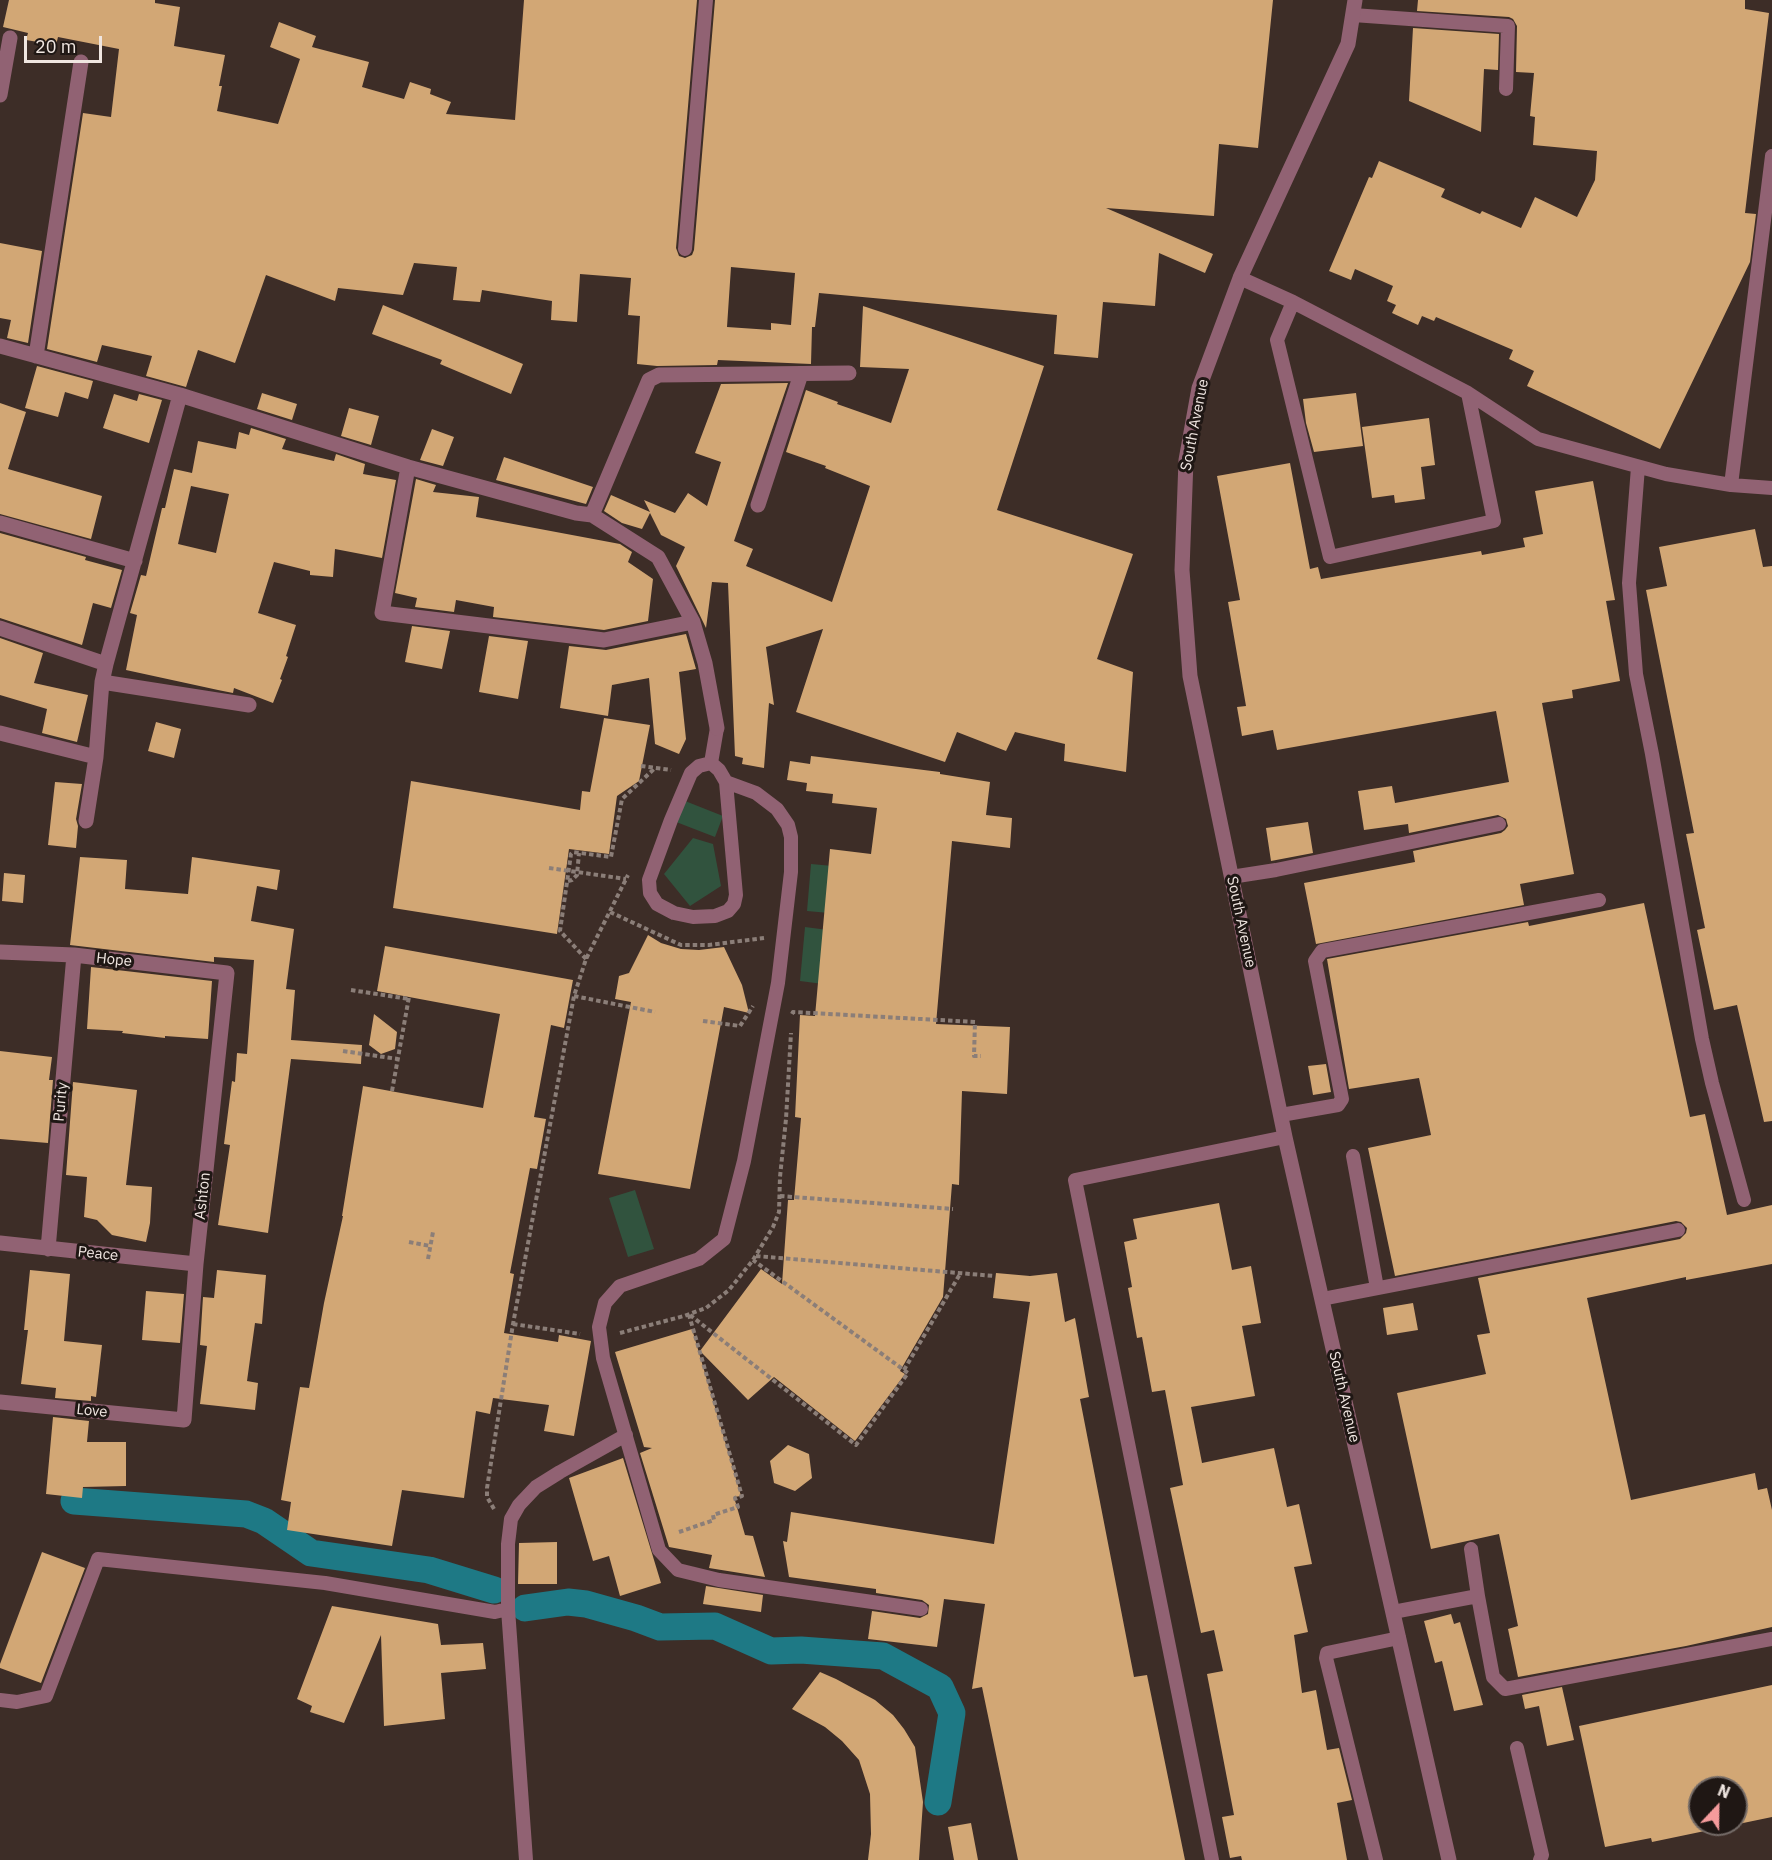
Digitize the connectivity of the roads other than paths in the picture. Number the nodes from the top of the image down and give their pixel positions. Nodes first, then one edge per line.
1 (706, 0) edge
2 (1354, 7) edge
3 (10, 38) dead end
4 (81, 62) dead end
5 (1506, 89) dead end
6 (0, 95) edge
7 (1772, 156) edge
8 (685, 249) dead end
9 (1240, 278) junction
10 (1293, 302) junction
11 (0, 346) edge
12 (36, 356) junction
13 (849, 373) dead end
14 (801, 374) junction
15 (1468, 393) junction
16 (180, 395) junction
17 (408, 467) junction
18 (1638, 467) junction
19 (1731, 485) junction
20 (1772, 488) edge
21 (758, 505) dead end
22 (592, 515) junction
23 (0, 523) edge
24 (135, 561) junction
25 (693, 622) junction
26 (0, 628) edge
27 (106, 664) junction
28 (102, 682) junction
29 (249, 705) dead end
30 (717, 728) joint
31 (0, 733) edge
32 (96, 757) junction
33 (711, 764) junction
34 (726, 782) junction
35 (86, 821) dead end
36 (1499, 824) dead end
37 (1232, 877) junction
38 (1599, 900) dead end
39 (0, 952) edge
40 (74, 955) junction
41 (227, 972) joint
42 (1281, 1115) junction
43 (1286, 1137) junction
44 (1353, 1156) dead end
45 (1744, 1200) dead end
46 (1678, 1230) dead end
47 (0, 1243) edge
48 (48, 1249) junction
49 (196, 1264) junction
50 (1377, 1288) junction
51 (1322, 1299) junction
52 (0, 1402) edge
53 (184, 1420) joint
54 (626, 1435) junction
55 (1471, 1549) dead end
56 (1478, 1596) junction
57 (921, 1608) dead end
58 (508, 1609) junction
59 (1393, 1612) junction
60 (1399, 1638) junction
61 (1772, 1639) edge
62 (0, 1700) edge
63 (1517, 1748) dead end
64 (526, 1860) edge
65 (1212, 1860) edge
66 (1376, 1860) edge
67 (1449, 1860) edge
68 (1540, 1860) edge

1 - 8 lane
2 - 5 lane
2 - 9 street, South Avenue
3 - 6 street
4 - 12 street
7 - 19 lane
9 - 10 lane
9 - 37 street, South Avenue
10 - 15 lane
10 - 15 lane
11 - 12 street
12 - 16 street
13 - 14 street
14 - 21 street
14 - 22 street
15 - 18 lane
16 - 17 street
16 - 24 street
17 - 22 street
17 - 25 street
18 - 19 lane
18 - 45 lane
19 - 20 lane
22 - 25 street
23 - 24 street
24 - 27 street
25 - 30 street
26 - 27 street
27 - 28 street
28 - 29 street
28 - 32 street
30 - 33 lane
31 - 32 street
32 - 35 street
33 - 34 lane
33 - 34 lane
34 - 54 lane
36 - 37 lane
37 - 42 street, South Avenue
38 - 42 lane
39 - 40 street, Hope
40 - 41 street, Hope
40 - 48 street, Purity
41 - 49 street, Ashton
42 - 43 street, South Avenue
43 - 51 street, South Avenue
43 - 65 lane
44 - 50 lane
46 - 50 lane
47 - 48 street, Peace
48 - 49 street, Peace
49 - 53 street, Ashton
50 - 51 lane
51 - 59 street, South Avenue
52 - 53 street, Love
54 - 57 lane
54 - 58 lane
55 - 56 lane
56 - 59 lane
56 - 61 lane
58 - 62 lane
58 - 64 lane
59 - 60 street, South Avenue
60 - 66 lane
60 - 67 street, South Avenue
63 - 68 lane

